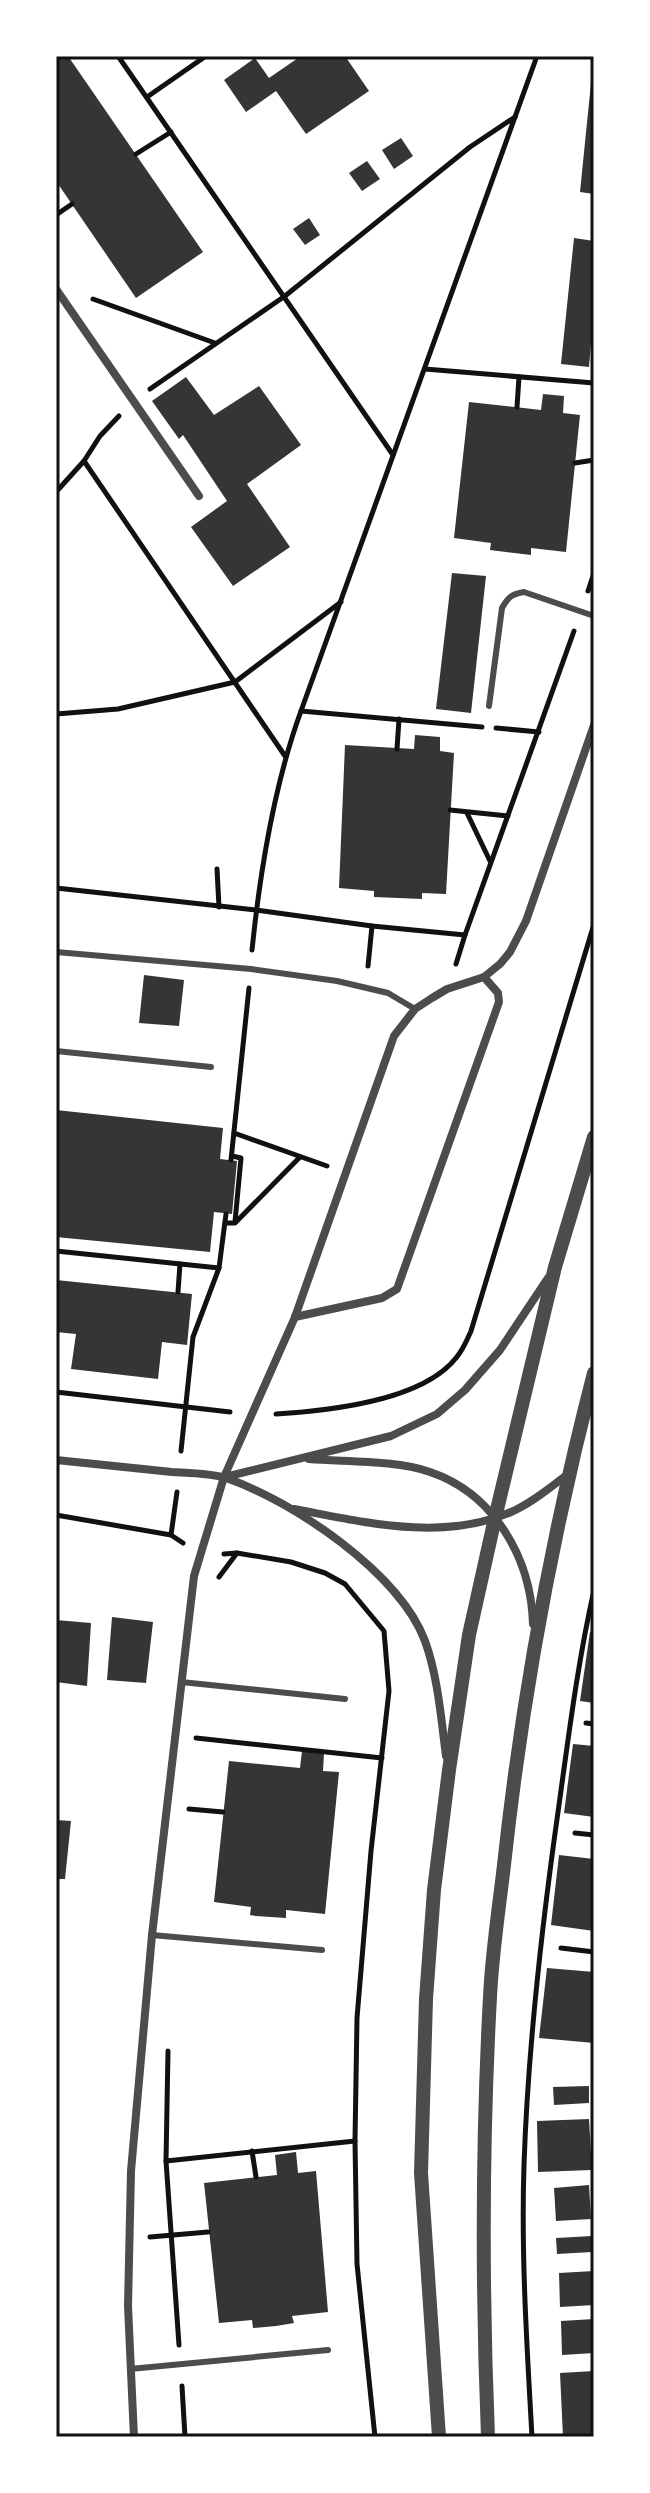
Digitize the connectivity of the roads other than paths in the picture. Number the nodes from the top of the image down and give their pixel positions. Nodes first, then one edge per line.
1 (56, 289) edge
2 (199, 496) dead end
3 (594, 616) edge
4 (489, 706) dead end
5 (594, 725) edge
6 (56, 952) edge
7 (484, 977) junction
8 (415, 1009) junction
9 (56, 1051) edge
10 (211, 1067) dead end
11 (594, 1137) edge
12 (555, 1267) junction
13 (295, 1317) junction
14 (594, 1373) edge
15 (294, 1458) junction
16 (56, 1460) edge
17 (567, 1475) junction
18 (224, 1477) junction
19 (289, 1508) junction
20 (495, 1518) junction
21 (534, 1645) junction
22 (181, 1682) junction
23 (345, 1699) dead end
24 (449, 1770) junction
25 (152, 1935) junction
26 (322, 1950) dead end
27 (328, 2350) dead end
28 (130, 2369) junction
29 (134, 2437) edge
30 (439, 2437) edge
31 (488, 2437) edge

1 - 2 street
3 - 4 lane
5 - 7 street
6 - 8 lane
7 - 8 street
7 - 13 street
8 - 13 street
9 - 10 lane
11 - 12 street
12 - 15 street
12 - 20 street
13 - 18 street
14 - 17 street
15 - 18 street
15 - 20 street
16 - 18 street
17 - 20 street
17 - 21 street
18 - 19 street
18 - 22 street
19 - 20 street
19 - 24 street
20 - 21 street
20 - 24 street
21 - 31 street
22 - 23 lane
22 - 25 street
24 - 30 street
25 - 26 lane
25 - 28 street
27 - 28 lane
28 - 29 street

